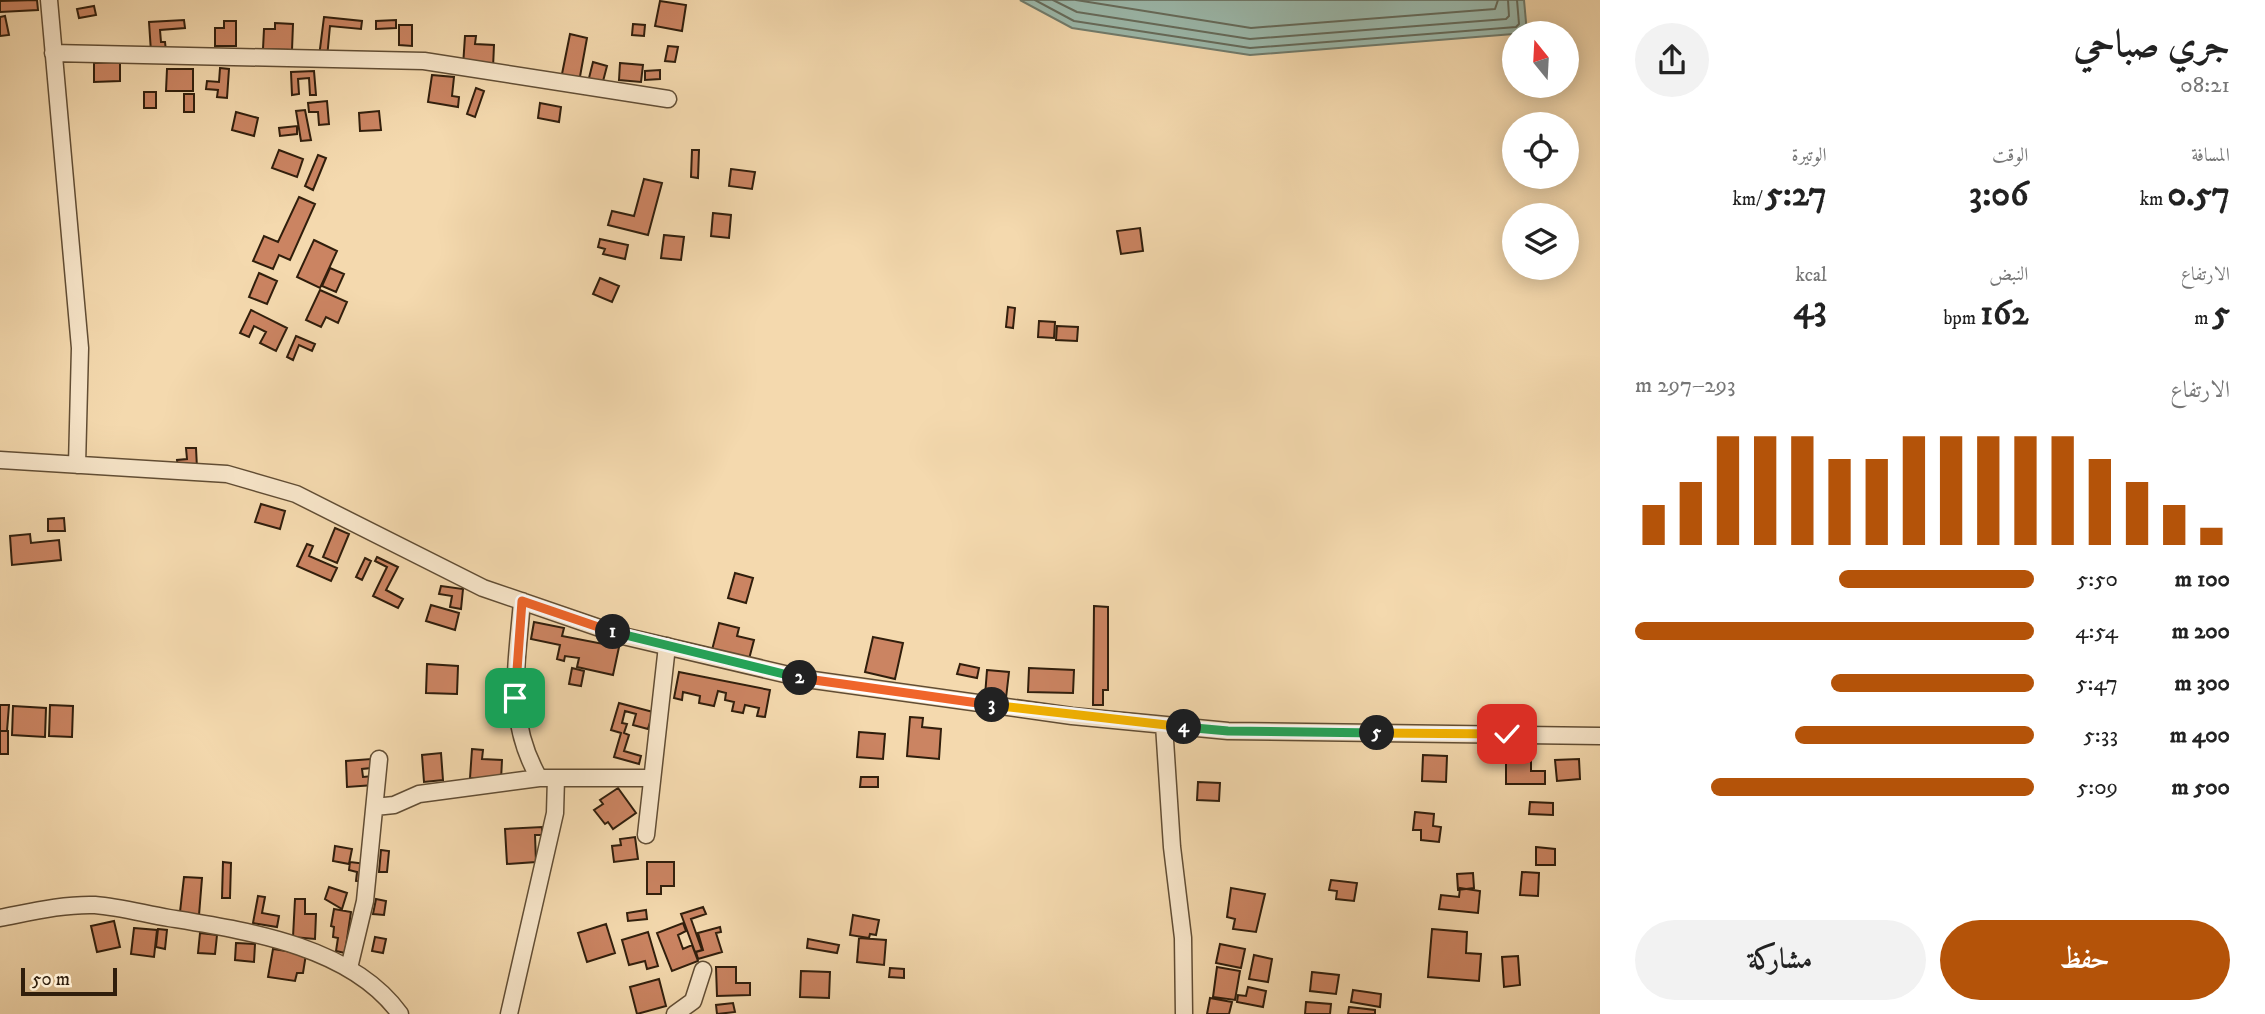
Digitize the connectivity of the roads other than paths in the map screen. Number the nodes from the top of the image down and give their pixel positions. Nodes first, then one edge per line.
1 (49, 0) edge
2 (52, 53) junction
3 (668, 99) dead end
4 (0, 460) edge
5 (77, 465) junction
6 (522, 601) junction
7 (667, 646) junction
8 (1164, 725) junction
9 (1600, 736) edge
10 (379, 759) dead end
11 (539, 778) junction
12 (556, 778) junction
13 (652, 778) junction
14 (375, 807) junction
15 (646, 835) dead end
16 (0, 918) edge
17 (348, 968) junction
18 (703, 970) dead end
19 (400, 1014) edge
20 (509, 1014) edge
21 (676, 1014) edge
22 (1184, 1014) edge

1 - 2 street
2 - 3 street
2 - 5 street
4 - 5 street
5 - 6 street
6 - 7 street
6 - 11 street
7 - 8 street
7 - 13 street
8 - 9 street
8 - 22 street
10 - 14 street
11 - 12 street
11 - 14 street
12 - 13 street
12 - 20 street
13 - 15 street
14 - 17 street
16 - 17 street
17 - 19 street
18 - 21 street

